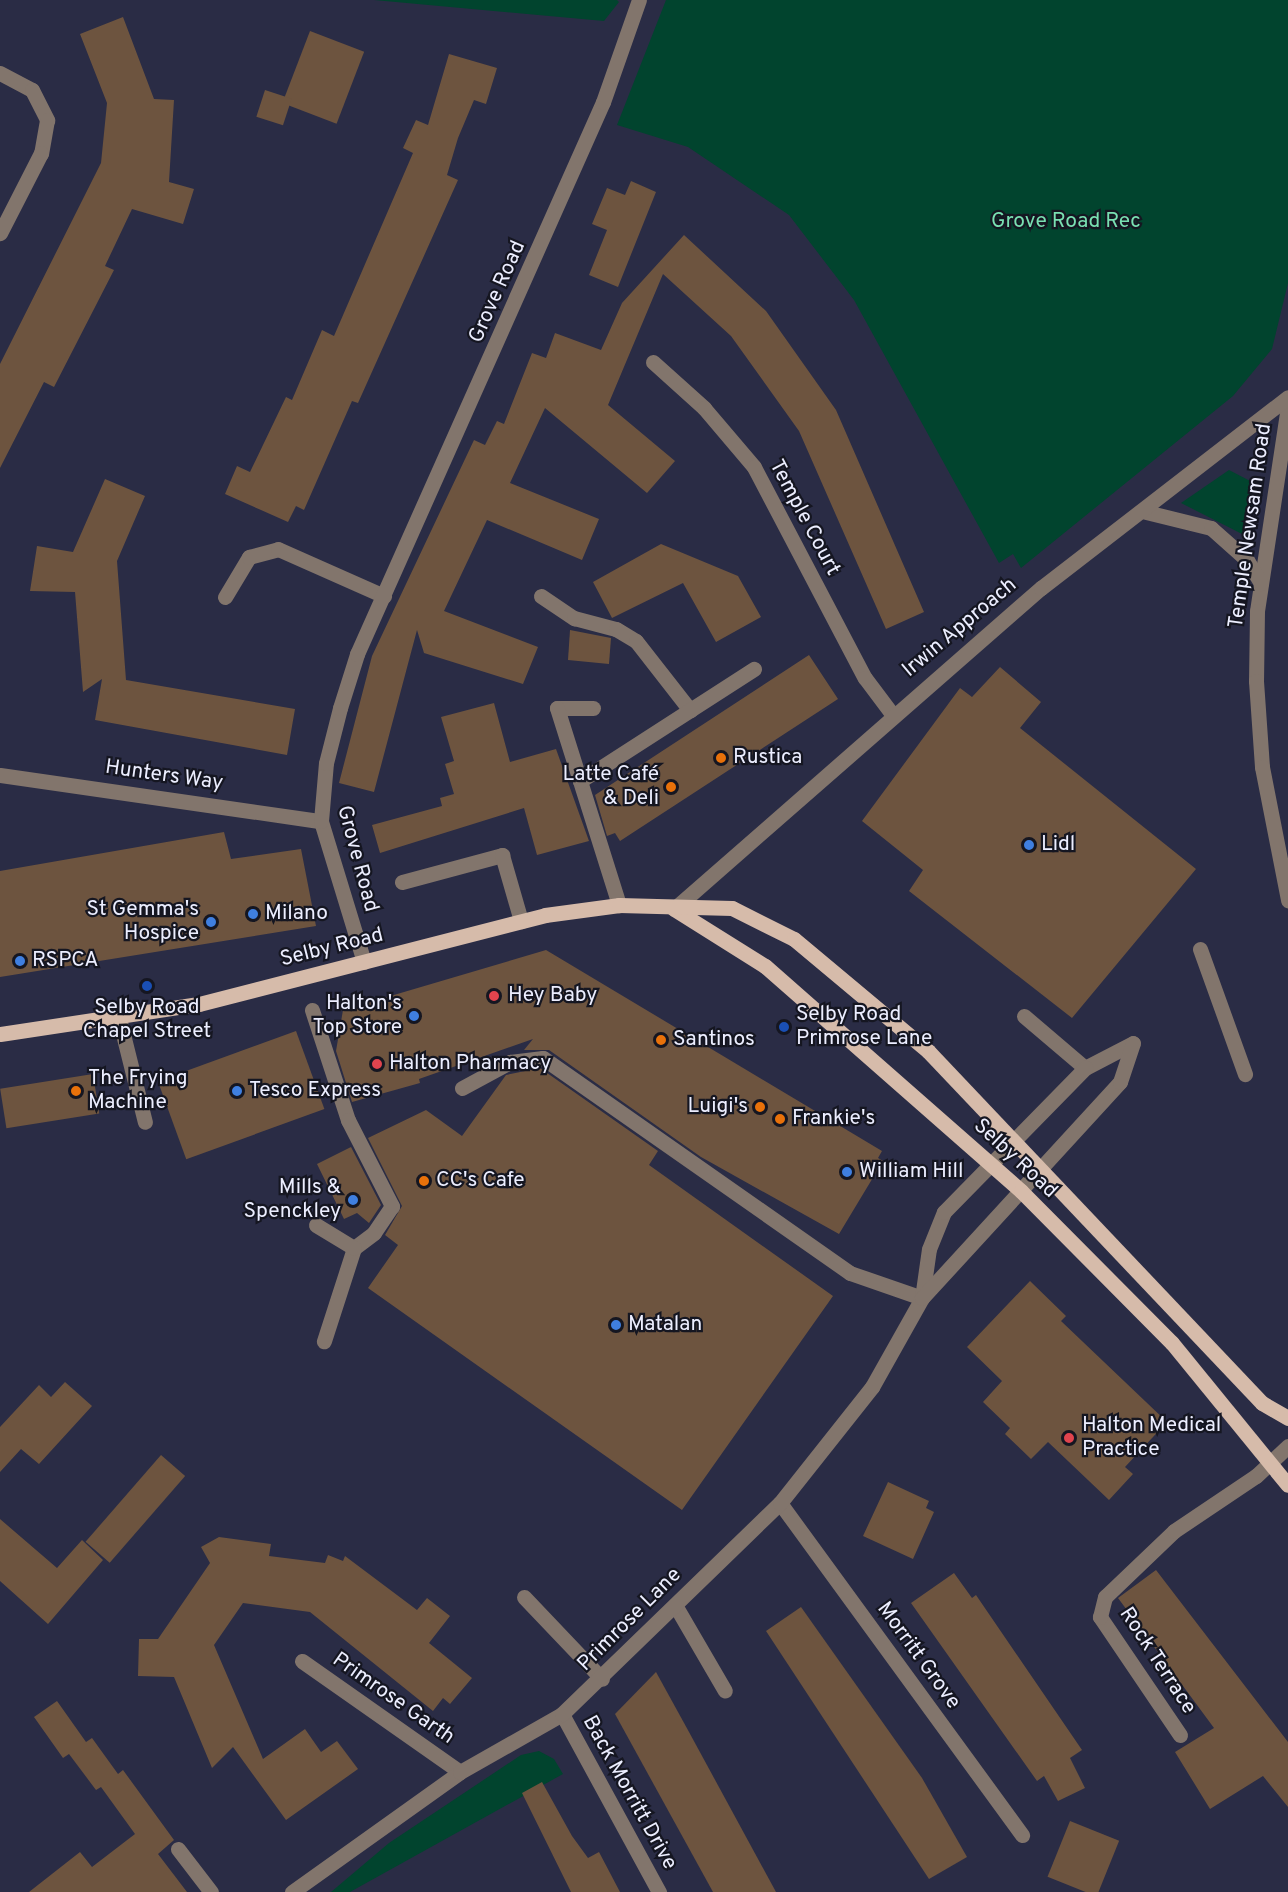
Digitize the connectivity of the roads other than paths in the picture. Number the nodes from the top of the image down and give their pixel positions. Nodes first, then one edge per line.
1 (639, 0) edge
2 (1, 73) edge
3 (0, 233) edge
4 (653, 362) dead end
5 (1288, 397) edge
6 (1288, 406) edge
7 (1146, 512) junction
8 (1261, 583) junction
9 (384, 596) junction
10 (541, 596) dead end
11 (225, 597) dead end
12 (754, 669) dead end
13 (593, 708) dead end
14 (690, 710) junction
15 (892, 714) junction
16 (0, 775) edge
17 (580, 781) junction
18 (321, 821) junction
19 (1283, 854) edge
20 (402, 882) dead end
21 (1288, 900) edge
22 (619, 905) junction
23 (674, 909) junction
24 (521, 921) junction
25 (1200, 949) dead end
26 (364, 962) junction
27 (312, 1010) dead end
28 (1024, 1016) dead end
29 (119, 1018) junction
30 (0, 1034) edge
31 (1085, 1068) junction
32 (1245, 1074) dead end
33 (462, 1088) dead end
34 (145, 1122) dead end
35 (1014, 1139) junction
36 (989, 1162) junction
37 (1045, 1169) junction
38 (1021, 1191) junction
39 (316, 1225) dead end
40 (354, 1248) junction
41 (922, 1298) junction
42 (324, 1341) dead end
43 (1288, 1418) edge
44 (1288, 1446) edge
45 (1271, 1458) junction
46 (1288, 1485) edge
47 (780, 1503) junction
48 (524, 1597) dead end
49 (675, 1605) junction
50 (302, 1661) dead end
51 (602, 1679) junction
52 (725, 1691) dead end
53 (562, 1714) junction
54 (1180, 1735) dead end
55 (460, 1772) junction
56 (1022, 1835) dead end
57 (178, 1849) dead end
58 (211, 1892) edge
59 (292, 1892) edge
60 (659, 1892) edge

1 - 9 street, Grove Road
2 - 3 street
4 - 15 street, Temple Court
5 - 7 street, Irwin Approach
6 - 8 street, Temple Newsam Road
7 - 8 street
7 - 15 street, Irwin Approach
8 - 19 street, Temple Newsam Road
9 - 11 street
9 - 18 street, Grove Road
10 - 14 street
12 - 14 street
13 - 17 street
14 - 17 street
15 - 23 street, Irwin Approach
16 - 18 street, Hunters Way
17 - 22 street
18 - 26 street, Grove Road
19 - 21 street, Temple Newsam Road
20 - 24 street
22 - 23 main road, Selby Road
22 - 24 main road, Selby Road
23 - 35 main road, Selby Road
23 - 36 main road, Selby Road
24 - 26 main road, Selby Road
25 - 32 street
26 - 29 main road, Selby Road
27 - 40 street
28 - 31 street
29 - 30 main road, Selby Road
29 - 34 street
31 - 35 street, Primrose Lane
31 - 37 street, Primrose Lane
33 - 41 street
35 - 36 street, Primrose Lane
35 - 37 main road, Selby Road
36 - 38 main road, Selby Road
36 - 41 street, Primrose Lane
37 - 38 street, Primrose Lane
37 - 43 main road, Selby Road
38 - 41 street, Primrose Lane
38 - 45 main road, Selby Road
39 - 40 street
40 - 42 street
41 - 47 street, Primrose Lane
44 - 45 street, Rock Terrace
45 - 46 main road, Selby Road
45 - 54 street, Rock Terrace
47 - 49 street, Primrose Lane
47 - 56 street, Morritt Grove
48 - 51 street
49 - 51 street, Primrose Lane
49 - 52 street
50 - 55 street, Primrose Garth
51 - 53 street, Primrose Lane
53 - 55 street, Primrose Lane
53 - 60 street, Back Morritt Drive
55 - 59 street, Primrose Lane
57 - 58 street

